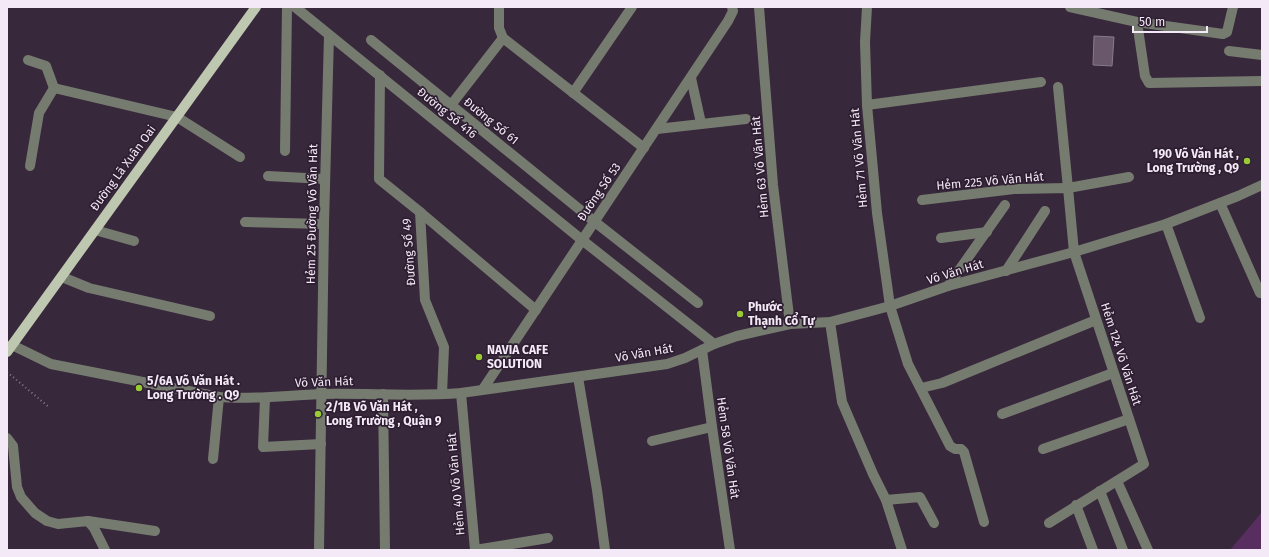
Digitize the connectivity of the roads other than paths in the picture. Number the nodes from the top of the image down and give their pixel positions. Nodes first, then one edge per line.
1 (256, 7) edge
2 (287, 7) edge
3 (295, 7) edge
4 (499, 7) edge
5 (632, 7) edge
6 (732, 7) edge
7 (760, 7) edge
8 (866, 7) edge
9 (1070, 7) edge
10 (1234, 7) edge
11 (1137, 22) junction
12 (329, 35) junction
13 (503, 38) junction
14 (371, 40) dead end
15 (1229, 51) dead end
16 (1262, 56) edge
17 (28, 60) dead end
18 (380, 75) junction
19 (691, 78) junction
20 (1262, 81) edge
21 (1041, 82) dead end
22 (1058, 87) dead end
23 (54, 88) junction
24 (573, 92) junction
25 (451, 105) junction
26 (866, 105) junction
27 (177, 117) junction
28 (746, 119) dead end
29 (701, 123) junction
30 (657, 128) junction
31 (644, 148) junction
32 (285, 151) dead end
33 (240, 157) dead end
34 (30, 166) dead end
35 (268, 176) dead end
36 (1129, 176) dead end
37 (325, 179) junction
38 (1262, 185) edge
39 (1068, 188) junction
40 (922, 200) dead end
41 (1220, 203) junction
42 (1005, 205) dead end
43 (1045, 211) dead end
44 (420, 212) junction
45 (245, 222) dead end
46 (595, 222) junction
47 (324, 224) junction
48 (1166, 224) junction
49 (95, 230) junction
50 (987, 232) junction
51 (941, 238) dead end
52 (582, 240) junction
53 (134, 241) dead end
54 (1074, 252) junction
55 (1006, 271) junction
56 (62, 277) junction
57 (948, 286) junction
58 (1260, 293) dead end
59 (698, 303) dead end
60 (890, 306) junction
61 (536, 310) junction
62 (210, 316) dead end
63 (1200, 318) dead end
64 (1096, 320) junction
65 (830, 322) junction
66 (790, 324) junction
67 (714, 344) junction
68 (10, 349) edge
69 (702, 350) junction
70 (1113, 373) junction
71 (578, 376) junction
72 (921, 388) junction
73 (483, 389) junction
74 (461, 393) junction
75 (322, 394) junction
76 (383, 394) junction
77 (442, 394) junction
78 (219, 397) junction
79 (265, 398) junction
80 (1002, 414) dead end
81 (1129, 419) junction
82 (712, 428) junction
83 (7, 438) edge
84 (652, 441) dead end
85 (321, 444) junction
86 (1043, 449) dead end
87 (213, 459) dead end
88 (1117, 480) junction
89 (1100, 491) junction
90 (886, 500) junction
91 (1076, 506) junction
92 (88, 521) junction
93 (984, 522) dead end
94 (934, 523) dead end
95 (1049, 523) dead end
96 (155, 531) dead end
97 (548, 538) dead end
98 (105, 550) edge
99 (319, 550) edge
100 (385, 550) edge
101 (475, 550) edge
102 (605, 550) edge
103 (730, 550) edge
104 (902, 550) edge
105 (1093, 550) edge
106 (1123, 550) edge
107 (1148, 550) edge

1 - 27 main road, Đường Lã Xuân Oai
2 - 32 street
3 - 12 street, Đường Số 416
4 - 13 street
5 - 24 street
6 - 19 street, Đường Số 53
7 - 66 street, Hẻm 63 Võ Văn Hát
8 - 26 street, Hẻm 71 Võ Văn Hát
9 - 11 street
10 - 11 street
11 - 20 street
12 - 18 street, Đường Số 416
12 - 37 street, Hẻm 25 Đường Võ Văn Hát
13 - 24 street
13 - 25 street
14 - 25 street, Đường Số 61
15 - 16 street
17 - 23 street
18 - 44 street, Đường Số 49
18 - 52 street, Đường Số 416
19 - 29 street
19 - 30 street, Đường Số 53
21 - 26 street
22 - 39 street
23 - 27 street
23 - 34 street
24 - 31 street
25 - 46 street, Đường Số 61
26 - 60 street, Hẻm 71 Võ Văn Hát
27 - 33 street
27 - 49 main road, Đường Lã Xuân Oai
28 - 29 street
29 - 30 street
30 - 31 street, Đường Số 53
31 - 46 street, Đường Số 53
35 - 37 street
36 - 39 street, Hẻm 225 Võ Văn Hát
37 - 47 street, Hẻm 25 Đường Võ Văn Hát
38 - 41 street, Võ Văn Hát
39 - 40 street, Hẻm 225 Võ Văn Hát
39 - 54 street
41 - 48 street, Võ Văn Hát
41 - 58 street
42 - 50 street
43 - 55 street
44 - 61 street
44 - 77 street, Đường Số 49
45 - 47 street
46 - 52 street, Đường Số 53
46 - 59 street, Đường Số 61
47 - 75 street, Hẻm 25 Đường Võ Văn Hát
48 - 54 street, Võ Văn Hát
48 - 63 street
49 - 53 street
49 - 56 main road, Đường Lã Xuân Oai
50 - 51 street
50 - 57 street
52 - 61 street, Đường Số 53
52 - 67 street, Đường Số 416
54 - 55 street, Võ Văn Hát
54 - 64 street, Hẻm 124 Võ Văn Hát
55 - 57 street, Võ Văn Hát
56 - 62 street
56 - 68 main road, Đường Lã Xuân Oai
57 - 60 street, Võ Văn Hát
60 - 65 street, Võ Văn Hát
60 - 72 street, Hẻm 71 Võ Văn Hát
61 - 73 street, Đường Số 53
64 - 70 street, Hẻm 124 Võ Văn Hát
64 - 72 street
65 - 66 street, Võ Văn Hát
65 - 90 street
66 - 67 street, Võ Văn Hát
67 - 69 street, Võ Văn Hát
68 - 78 street, Võ Văn Hát
69 - 71 street, Võ Văn Hát
69 - 82 street, Hẻm 58 Võ Văn Hát
70 - 80 street
70 - 81 street, Hẻm 124 Võ Văn Hát
71 - 73 street, Võ Văn Hát
71 - 102 street
72 - 93 street, Hẻm 71 Võ Văn Hát
73 - 74 street, Võ Văn Hát
74 - 77 street, Võ Văn Hát
74 - 101 street, Hẻm 40 Võ Văn Hát
75 - 76 street, Võ Văn Hát
75 - 79 street, Võ Văn Hát
75 - 85 street, Hẻm 25 Đường Võ Văn Hát
76 - 77 street, Võ Văn Hát
76 - 100 street
78 - 79 street, Võ Văn Hát
78 - 87 street
79 - 85 street
81 - 86 street
81 - 88 street, Hẻm 124 Võ Văn Hát
82 - 84 street
82 - 103 street, Hẻm 58 Võ Văn Hát
83 - 92 street
85 - 99 street, Hẻm 25 Đường Võ Văn Hát
88 - 89 street
88 - 107 street
89 - 91 street
89 - 106 street
90 - 94 street
90 - 104 street
91 - 95 street
91 - 105 street
92 - 96 street
92 - 98 street
97 - 101 street

